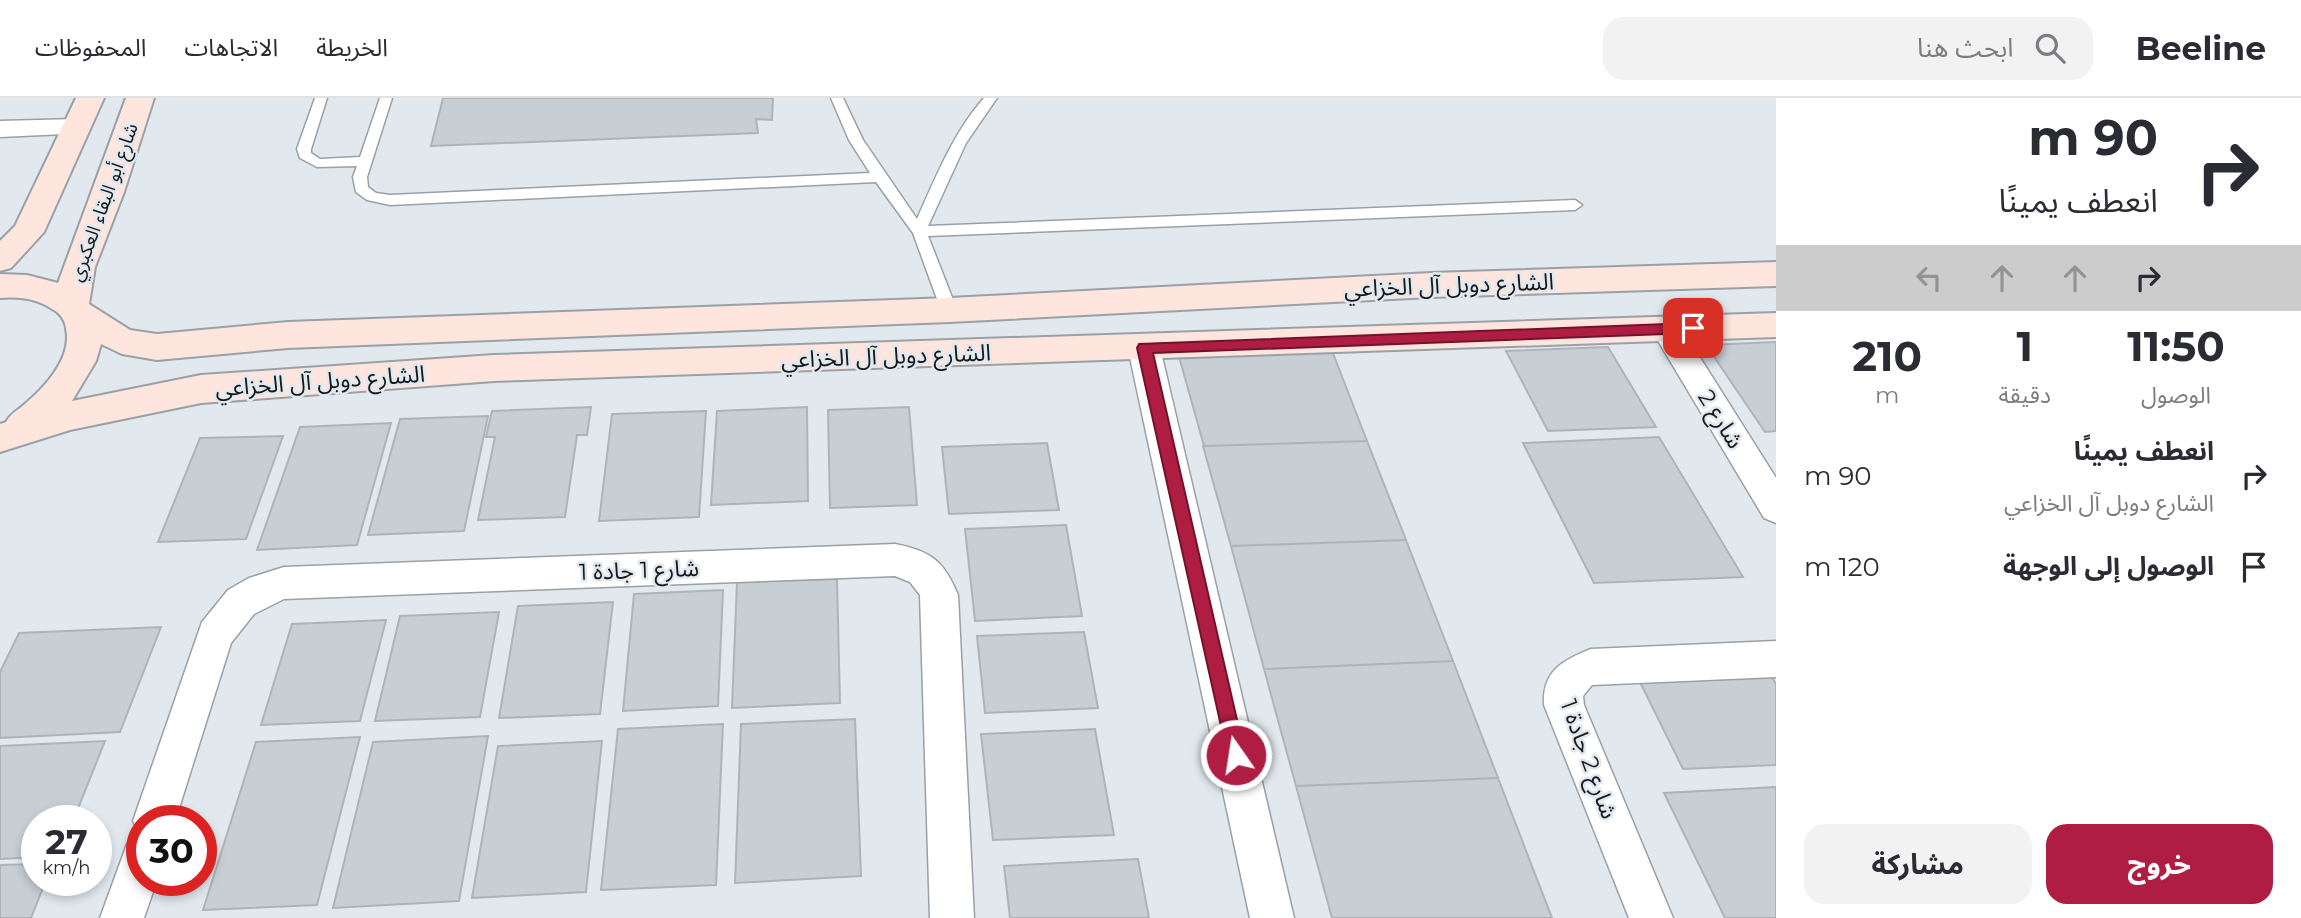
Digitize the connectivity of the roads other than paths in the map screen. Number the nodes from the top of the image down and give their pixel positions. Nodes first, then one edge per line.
1 (90, 98) edge
2 (140, 98) edge
3 (321, 98) edge
4 (386, 98) edge
5 (837, 98) edge
6 (991, 98) edge
7 (77, 127) junction
8 (0, 129) edge
9 (366, 161) junction
10 (880, 177) junction
11 (1575, 205) dead end
12 (919, 231) junction
13 (0, 260) edge
14 (1776, 274) edge
15 (1431, 285) junction
16 (0, 286) edge
17 (1338, 289) junction
18 (949, 310) junction
19 (76, 311) junction
20 (1776, 324) edge
21 (1666, 329) junction
22 (1455, 337) junction
23 (1361, 340) junction
24 (1144, 348) junction
25 (2, 439) edge
26 (1776, 508) edge
27 (1776, 659) edge
28 (159, 805) edge
29 (129, 896) edge
30 (122, 918) edge
31 (952, 918) edge
32 (1272, 918) edge
33 (1651, 918) edge

1 - 7 main road
2 - 19 main road, شارع أبو البقاء العكبري
3 - 9 lane
4 - 9 lane
5 - 10 lane
6 - 12 lane
7 - 8 street
7 - 13 main road
9 - 10 lane
10 - 12 lane
11 - 12 lane
12 - 18 lane
14 - 15 main road, الشارع دوبل آل الخزاعي
15 - 17 main road, الشارع دوبل آل الخزاعي
15 - 22 main road
16 - 19 main road, الشارع دوبل آل الخزاعي
17 - 18 main road, الشارع دوبل آل الخزاعي
17 - 23 main road
18 - 19 main road, الشارع دوبل آل الخزاعي
19 - 25 main road, شارع أبو البقاء العكبري
20 - 21 main road, الشارع دوبل آل الخزاعي
21 - 22 main road, الشارع دوبل آل الخزاعي
21 - 26 street, شارع 2
22 - 23 main road, الشارع دوبل آل الخزاعي
23 - 24 main road, الشارع دوبل آل الخزاعي
24 - 25 main road, الشارع دوبل آل الخزاعي
24 - 32 street
27 - 33 street, شارع 2 جادة 1
28 - 31 street, شارع 1 جادة 1
29 - 30 street

